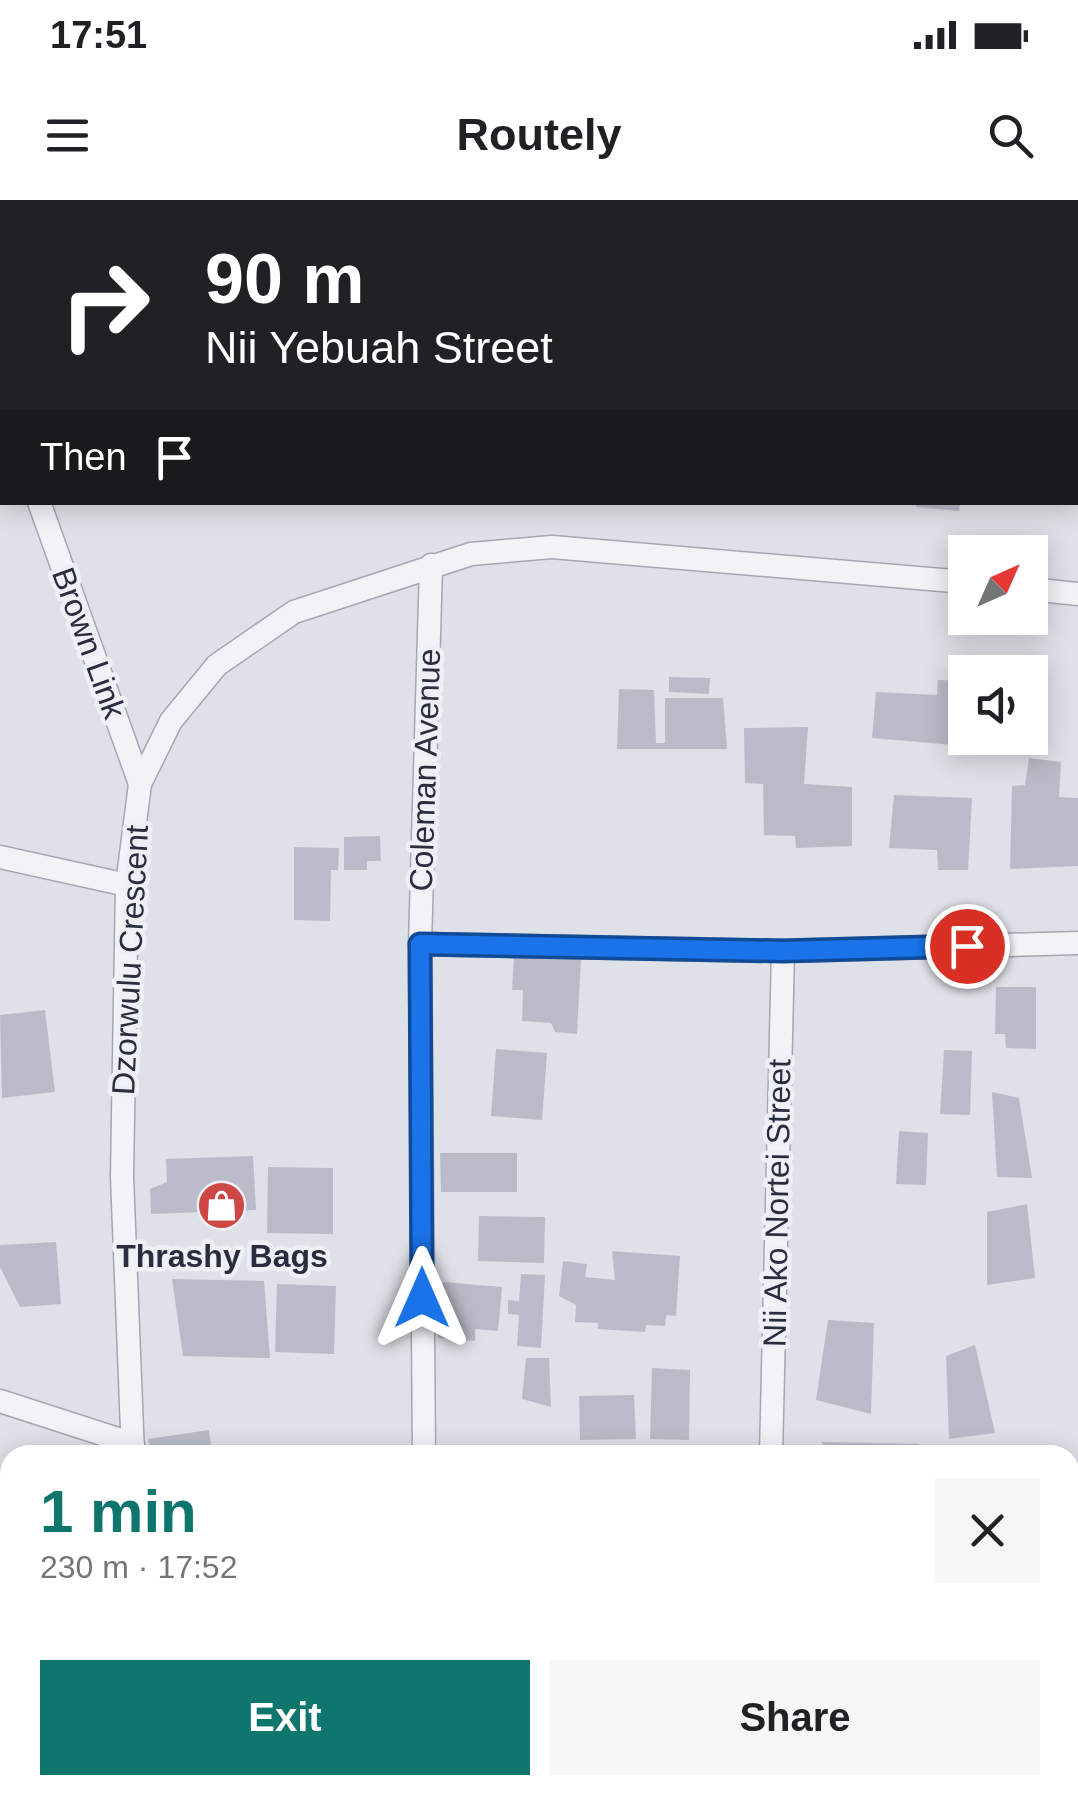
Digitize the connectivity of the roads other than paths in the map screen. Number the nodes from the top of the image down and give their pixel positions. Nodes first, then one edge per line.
1 (40, 505) edge
2 (431, 564) junction
3 (948, 581) edge
4 (1048, 590) edge
5 (1078, 594) edge
6 (140, 784) junction
7 (0, 857) edge
8 (128, 885) junction
9 (420, 944) junction
10 (1078, 944) edge
11 (782, 951) junction
12 (0, 1402) edge
13 (119, 1445) edge
14 (133, 1445) edge
15 (424, 1445) edge
16 (771, 1445) edge

1 - 6 street, Brown Link
2 - 3 street, Dzorwulu Crescent
2 - 6 street, Dzorwulu Crescent
2 - 9 street, Coleman Avenue
4 - 5 street
6 - 8 street, Dzorwulu Crescent
7 - 8 street
8 - 14 street, Dzorwulu Crescent
9 - 11 street
9 - 15 street, Coleman Avenue
10 - 11 street
11 - 16 street, Nii Ako Nortei Street
12 - 13 street

